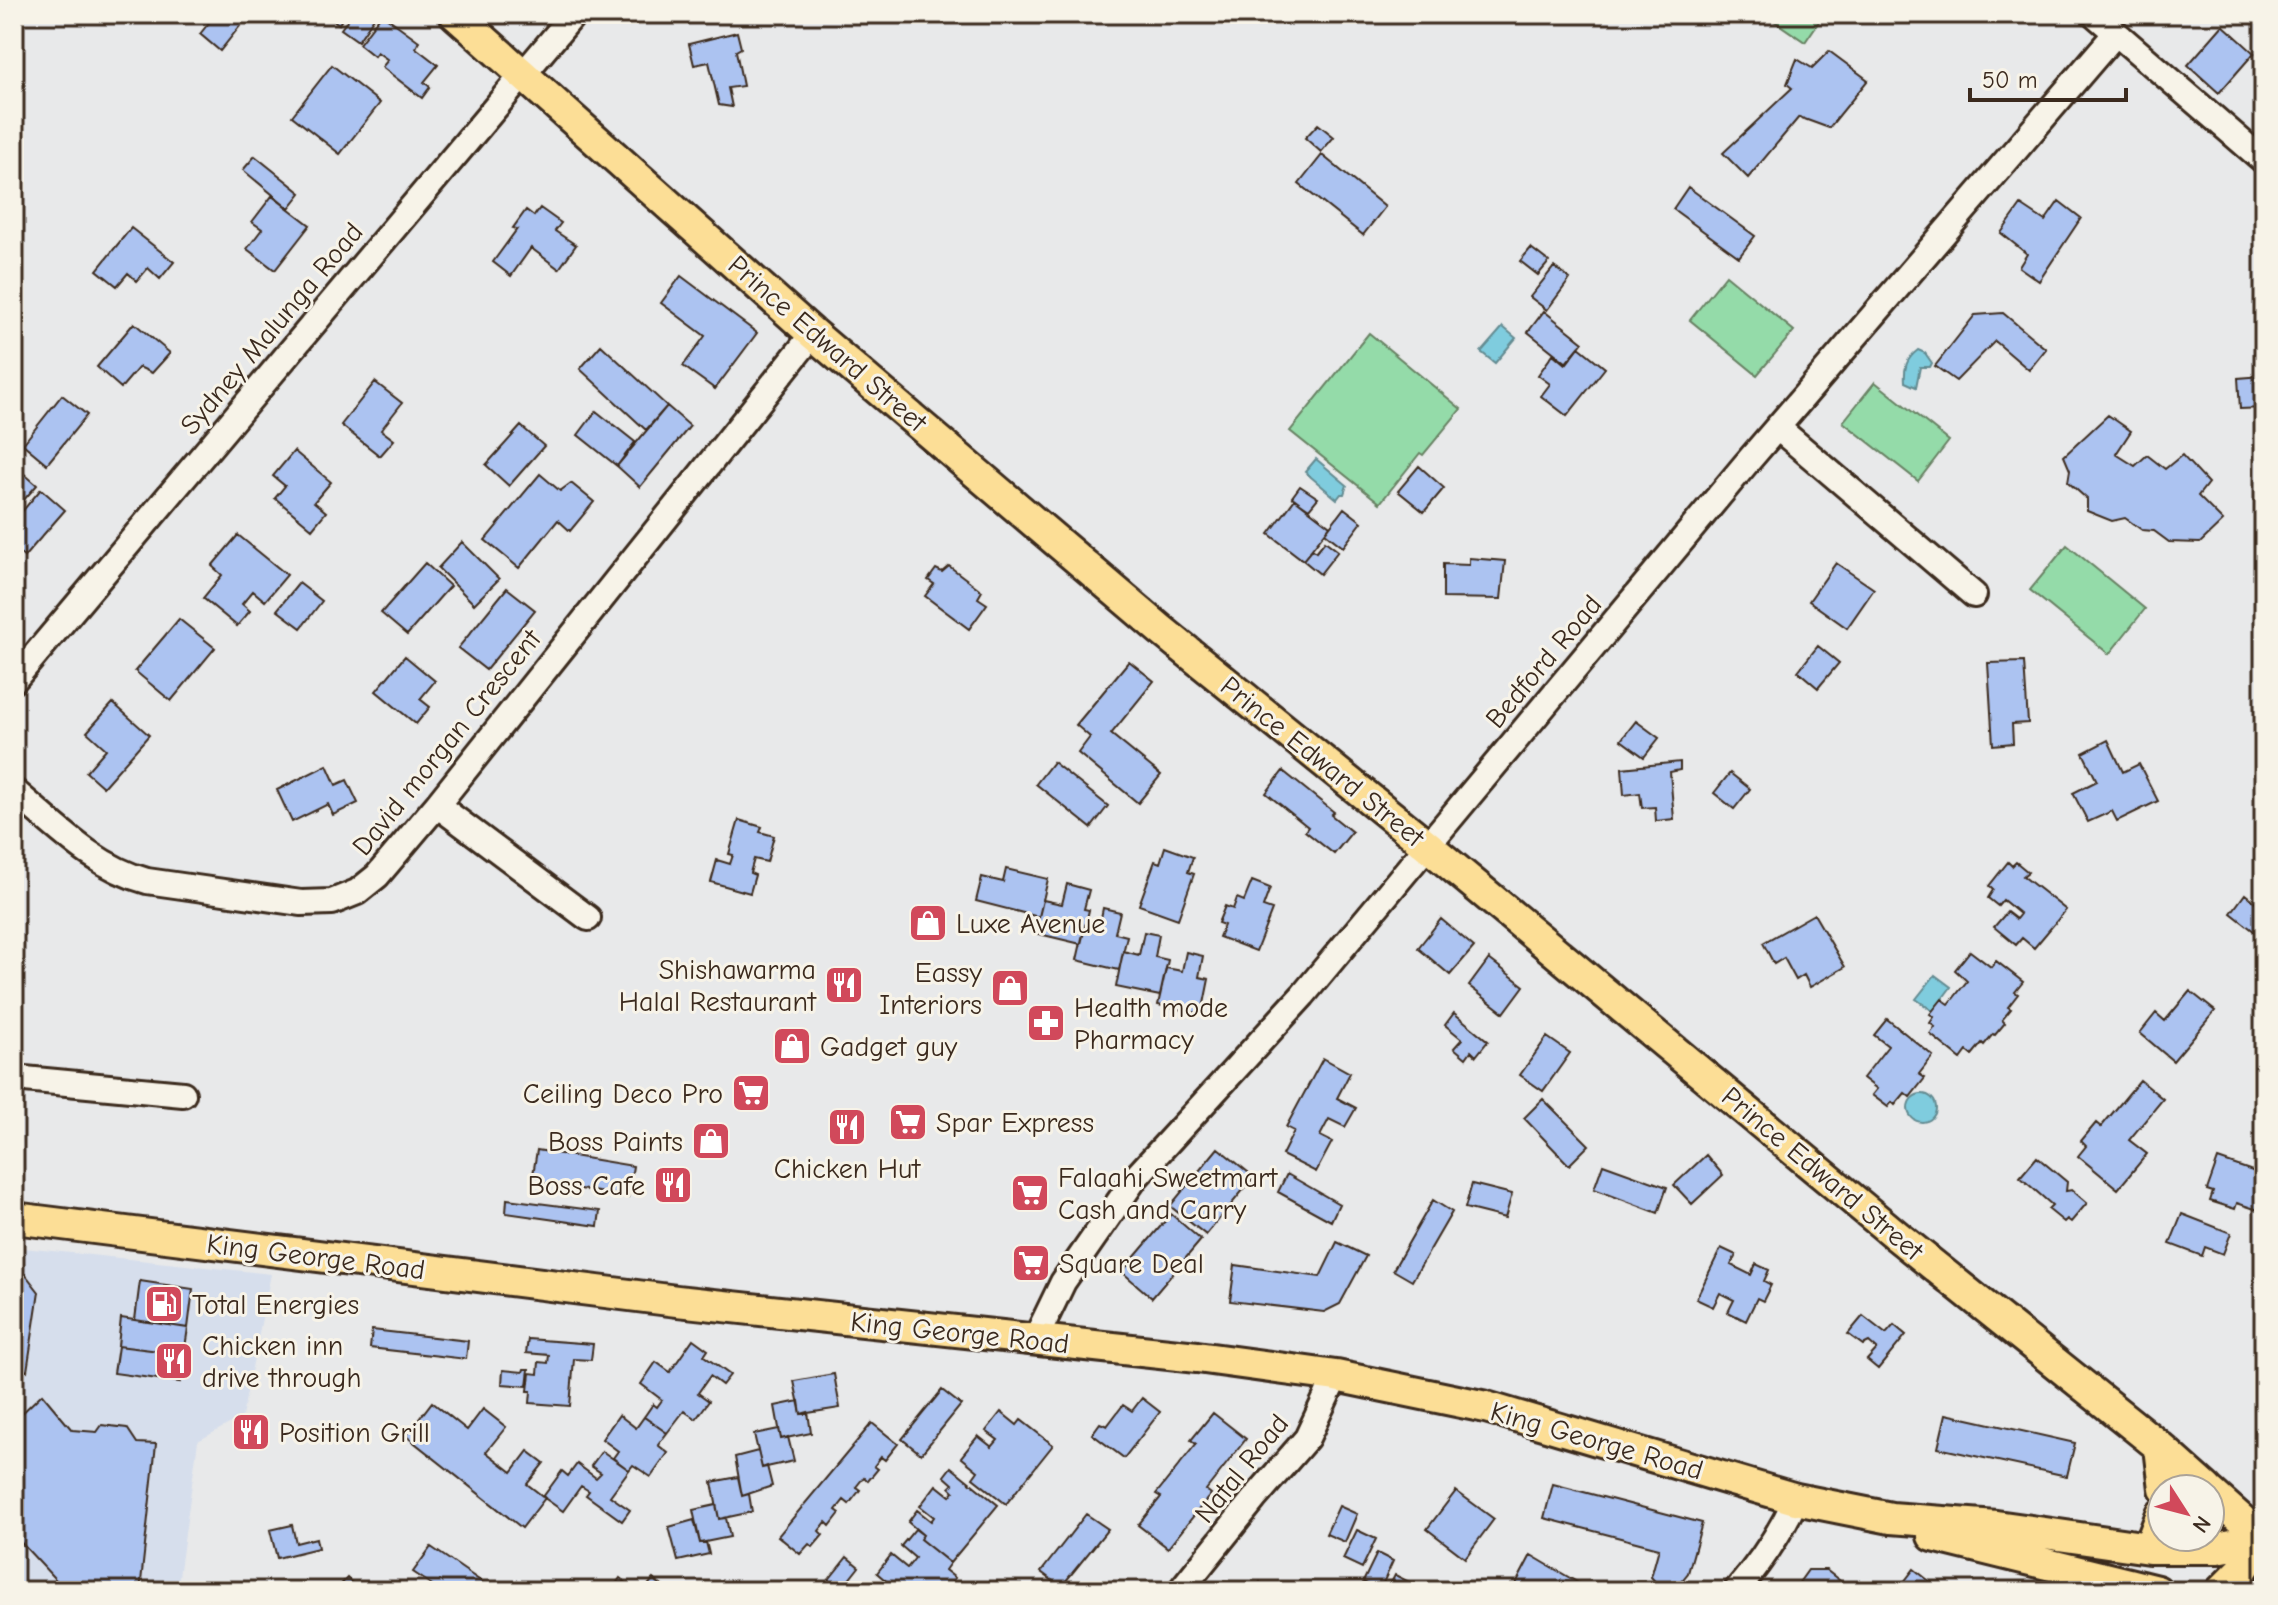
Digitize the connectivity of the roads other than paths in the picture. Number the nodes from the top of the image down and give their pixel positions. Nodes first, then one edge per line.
1 (455, 14) edge
2 (574, 14) edge
3 (2094, 14) edge
4 (2116, 33) junction
5 (524, 73) junction
6 (2264, 161) edge
7 (813, 334) junction
8 (1778, 428) junction
9 (1974, 595) dead end
10 (14, 680) edge
11 (14, 791) edge
12 (437, 805) junction
13 (1428, 846) junction
14 (588, 918) dead end
15 (14, 1078) edge
16 (183, 1094) dead end
17 (14, 1218) edge
18 (1035, 1340) junction
19 (1336, 1376) junction
20 (2160, 1447) junction
21 (2163, 1473) edge
22 (2189, 1473) edge
23 (1796, 1499) junction
24 (2226, 1506) edge
25 (1891, 1518) junction
26 (2264, 1539) edge
27 (2226, 1546) edge
28 (2146, 1548) edge
29 (1180, 1591) edge
30 (1736, 1591) edge
31 (2157, 1591) edge
32 (2221, 1591) edge

1 - 5 main road, Prince Edward Street
2 - 5 street, Sydney Malunga Road
3 - 4 street
4 - 6 street
4 - 8 street, Bedford Road
5 - 7 main road, Prince Edward Street
5 - 10 street, Sydney Malunga Road
7 - 12 street, David morgan Crescent
7 - 13 main road, Prince Edward Street
8 - 9 street
8 - 13 street, Bedford Road
11 - 12 street, David morgan Crescent
12 - 14 street
13 - 18 street, Bedford Road
13 - 20 main road, Prince Edward Street
15 - 16 street
17 - 18 main road, King George Road
18 - 19 main road, King George Road
19 - 23 main road, King George Road
19 - 29 street, Natal Road
20 - 21 main road
20 - 22 main road, Prince Edward Street
23 - 25 main road, King George Road
23 - 30 street
24 - 26 main road, Prince Edward Street
25 - 28 main road, King George Road
25 - 31 main road, King George Road
26 - 27 main road, King George Road
26 - 32 main road

